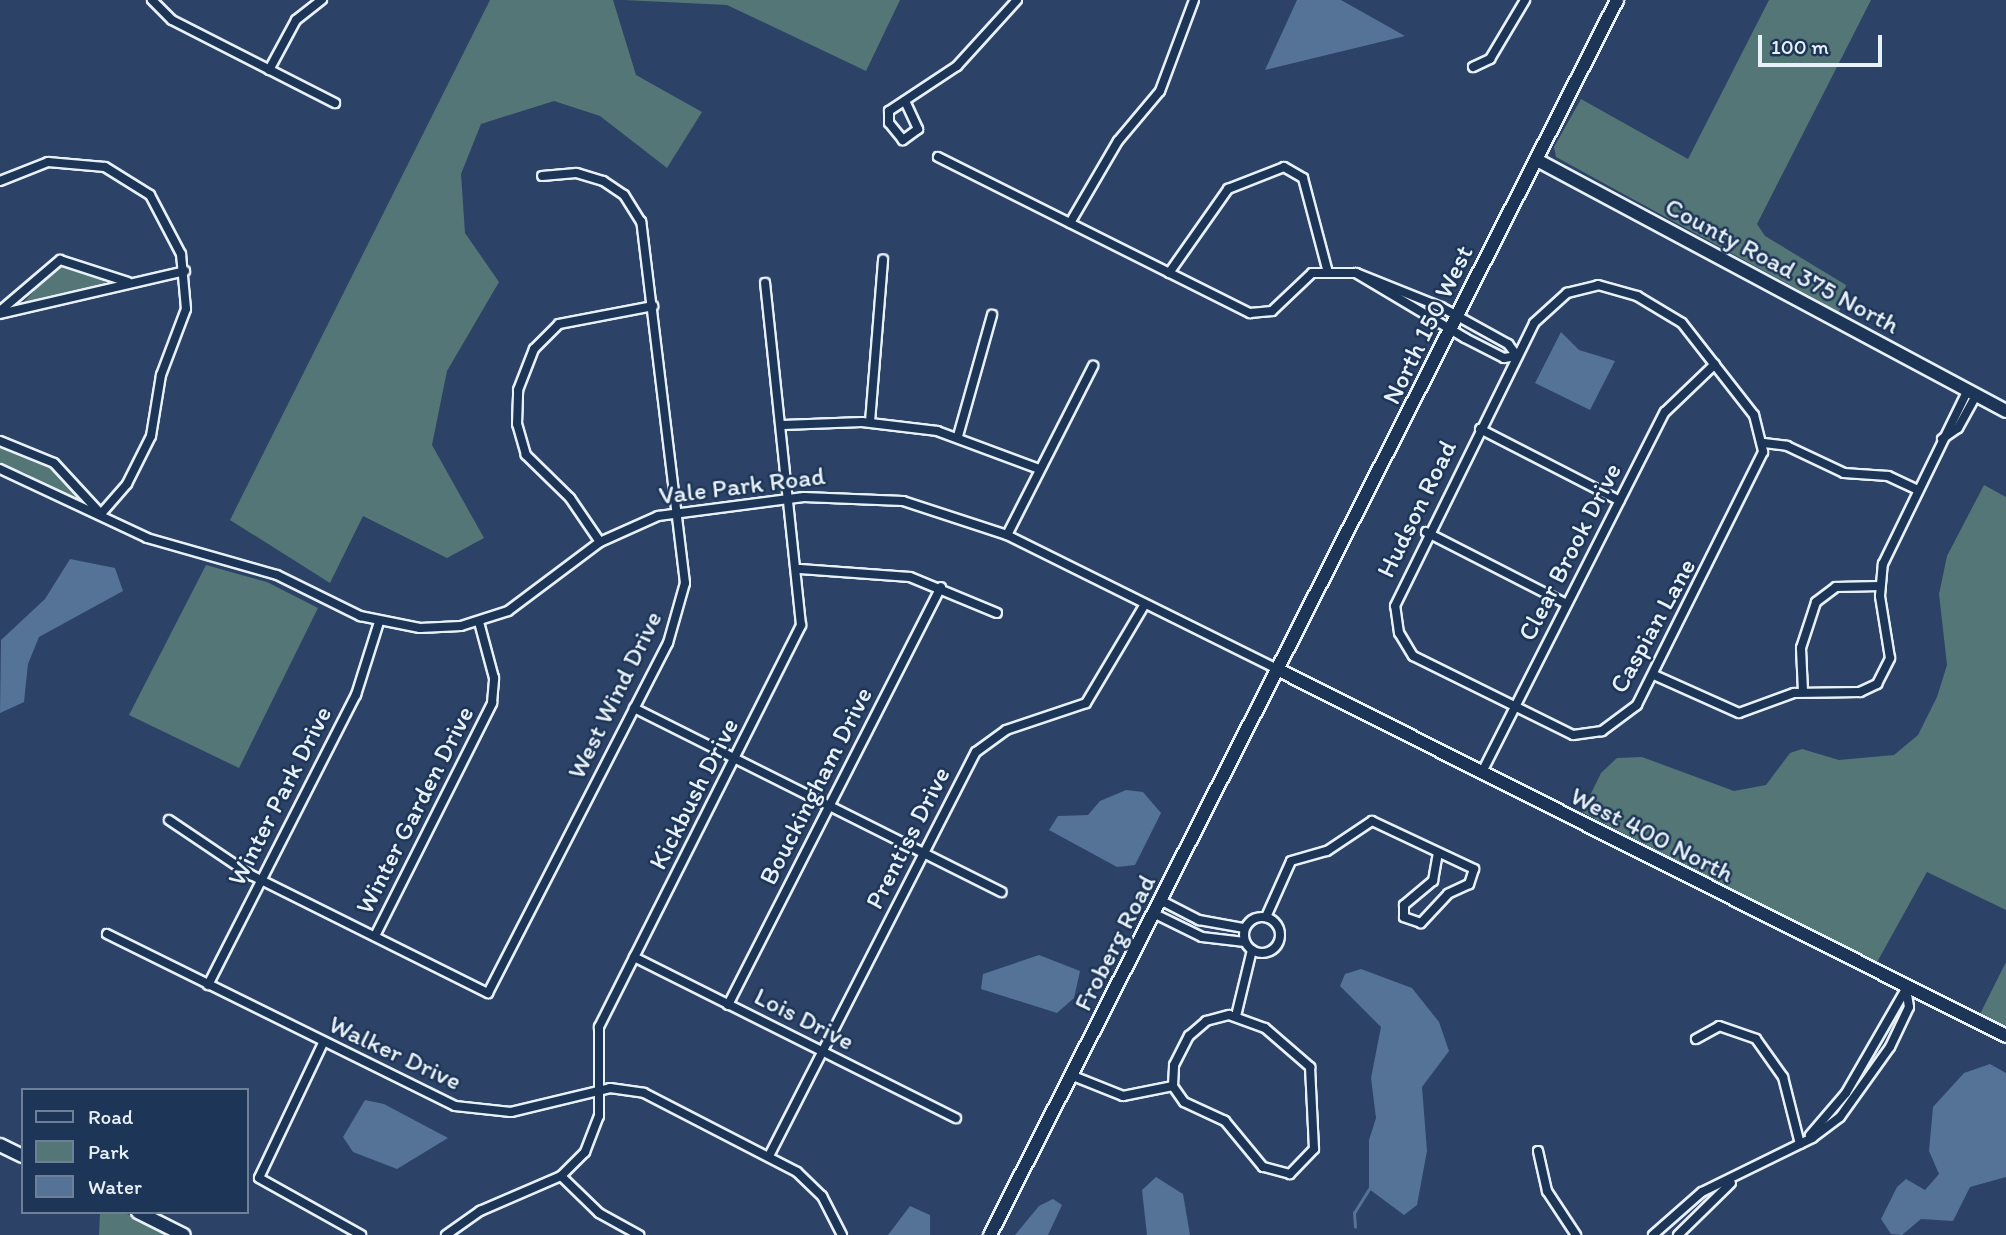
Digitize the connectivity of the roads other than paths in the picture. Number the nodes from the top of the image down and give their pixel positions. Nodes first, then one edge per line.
1 (152, 0) edge
2 (322, 0) edge
3 (1017, 0) edge
4 (1194, 0) edge
5 (1525, 0) edge
6 (1617, 0) edge
7 (1473, 67) dead end
8 (269, 69) junction
9 (905, 101) junction
10 (335, 103) dead end
11 (938, 158) dead end
12 (1537, 160) junction
13 (542, 176) dead end
14 (0, 181) edge
15 (1070, 223) junction
16 (883, 260) dead end
17 (1327, 269) junction
18 (185, 271) junction
19 (1169, 273) junction
20 (1356, 273) junction
21 (135, 283) junction
22 (765, 283) dead end
23 (653, 306) junction
24 (0, 312) edge
25 (992, 315) dead end
26 (1457, 317) junction
27 (1451, 330) junction
28 (1517, 356) junction
29 (1715, 364) junction
30 (1093, 366) dead end
31 (1972, 394) junction
32 (2006, 411) edge
33 (870, 422) junction
34 (783, 425) junction
35 (1480, 429) junction
36 (958, 436) junction
37 (0, 441) edge
38 (1764, 443) junction
39 (0, 469) edge
40 (1039, 469) junction
41 (1916, 489) junction
42 (791, 498) junction
43 (1620, 501) junction
44 (679, 512) junction
45 (101, 514) junction
46 (1426, 533) junction
47 (1007, 535) junction
48 (600, 542) junction
49 (800, 569) junction
50 (1880, 586) junction
51 (941, 587) junction
52 (1145, 604) junction
53 (1567, 604) junction
54 (996, 613) dead end
55 (379, 622) junction
56 (479, 622) junction
57 (1279, 670) junction
58 (1654, 675) junction
59 (1804, 691) junction
60 (634, 708) junction
61 (1513, 709) junction
62 (735, 759) junction
63 (1481, 774) junction
64 (829, 807) junction
65 (169, 820) dead end
66 (1438, 853) junction
67 (923, 854) junction
68 (261, 880) junction
69 (1001, 892) dead end
70 (1162, 901) junction
71 (1155, 914) junction
72 (1266, 917) junction
73 (1244, 928) junction
74 (107, 934) dead end
75 (375, 936) junction
76 (1245, 942) junction
77 (1252, 950) junction
78 (634, 957) junction
79 (208, 985) junction
80 (1906, 989) junction
81 (728, 1004) junction
82 (1236, 1016) junction
83 (2006, 1036) edge
84 (1696, 1039) dead end
85 (323, 1043) junction
86 (822, 1052) junction
87 (1073, 1076) junction
88 (1173, 1086) junction
89 (601, 1090) junction
90 (956, 1118) dead end
91 (1800, 1144) junction
92 (0, 1145) edge
93 (1538, 1151) dead end
94 (21, 1155) edge
95 (769, 1156) junction
96 (561, 1175) junction
97 (1742, 1175) junction
98 (142, 1214) edge
99 (184, 1235) edge
100 (361, 1235) edge
101 (446, 1235) edge
102 (639, 1235) edge
103 (842, 1235) edge
104 (990, 1235) edge
105 (1576, 1235) edge
106 (1653, 1235) edge
107 (1678, 1235) edge

1 - 8 street
2 - 8 street
3 - 9 street
4 - 15 street
5 - 7 street
6 - 12 main road, North 150 West
8 - 10 street
9 - 9 street
11 - 15 street
12 - 26 main road, North 150 West
12 - 31 main road, County Road 375 North
13 - 23 street, West Wind Drive
14 - 18 street
15 - 19 street
16 - 33 street
17 - 19 street
17 - 19 street
17 - 20 street
18 - 21 street
18 - 45 street
20 - 26 street
20 - 27 street
21 - 24 street
21 - 24 street
22 - 34 street, Kickbush Drive
23 - 44 street, West Wind Drive
23 - 48 street
25 - 36 street
26 - 27 main road, North 150 West
26 - 28 street
27 - 28 street
27 - 57 main road, North 150 West
28 - 29 street, Hudson Road
28 - 35 street, Hudson Road
29 - 38 street, Hudson Road
29 - 43 street, Clear Brook Drive
30 - 40 street
31 - 32 main road, County Road 375 North
31 - 41 street
33 - 34 street
33 - 36 street
34 - 42 street, Kickbush Drive
35 - 43 street
35 - 46 street, Hudson Road
36 - 40 street
37 - 45 street, Vale Park Road
38 - 41 street
38 - 58 street, Caspian Lane
39 - 45 street, Vale Park Road
40 - 47 street
41 - 50 street
42 - 44 street, Vale Park Road
42 - 47 street, Vale Park Road
42 - 49 street, Kickbush Drive
43 - 53 street, Clear Brook Drive
44 - 48 street, Vale Park Road
44 - 60 street, West Wind Drive
45 - 55 street, Vale Park Road
46 - 53 street
46 - 61 street, Hudson Road
47 - 52 street, Vale Park Road
48 - 56 street, Vale Park Road
49 - 51 street
49 - 62 street, Kickbush Drive
50 - 59 street
50 - 59 street
51 - 54 street
51 - 64 street, Bouckingham Drive
52 - 57 street, Vale Park Road
52 - 67 street, Prentiss Drive
53 - 61 street, Clear Brook Drive
55 - 56 street, Vale Park Road
55 - 68 street, Winter Park Drive
56 - 75 street, Winter Garden Drive
57 - 63 main road, West 400 North
57 - 70 main road, Froberg Road
58 - 59 street
58 - 61 street, Caspian Lane
60 - 62 street
60 - 75 street, West Wind Drive
61 - 63 street, Clear Brook Drive
62 - 64 street
62 - 78 street, Kickbush Drive
63 - 80 main road, West 400 North
64 - 67 street
64 - 81 street, Bouckingham Drive
65 - 68 street
66 - 66 street
66 - 72 street
67 - 69 street
67 - 86 street, Prentiss Drive
68 - 75 street
68 - 79 street, Winter Park Drive
70 - 71 main road, Froberg Road
70 - 73 street
71 - 76 street
71 - 87 main road, Froberg Road
72 - 73 street
72 - 77 street
73 - 76 street
74 - 79 street, Walker Drive
76 - 77 street
77 - 82 street
78 - 81 street, Lois Drive
78 - 89 street, Kickbush Drive
79 - 85 street, Walker Drive
80 - 83 main road, West 400 North
80 - 91 street
80 - 91 street
81 - 86 street, Lois Drive
82 - 88 street
82 - 88 street
84 - 91 street
85 - 89 street, Walker Drive
85 - 100 street
86 - 90 street, Lois Drive
86 - 95 street, Prentiss Drive
87 - 88 street
87 - 104 main road, Froberg Road
89 - 95 street, Walker Drive
89 - 96 street, Kickbush Drive
91 - 97 street
92 - 94 main road
93 - 105 street
95 - 103 street, Walker Drive
96 - 101 street, Kickbush Drive
96 - 102 street
97 - 106 street
97 - 107 street
98 - 99 main road

